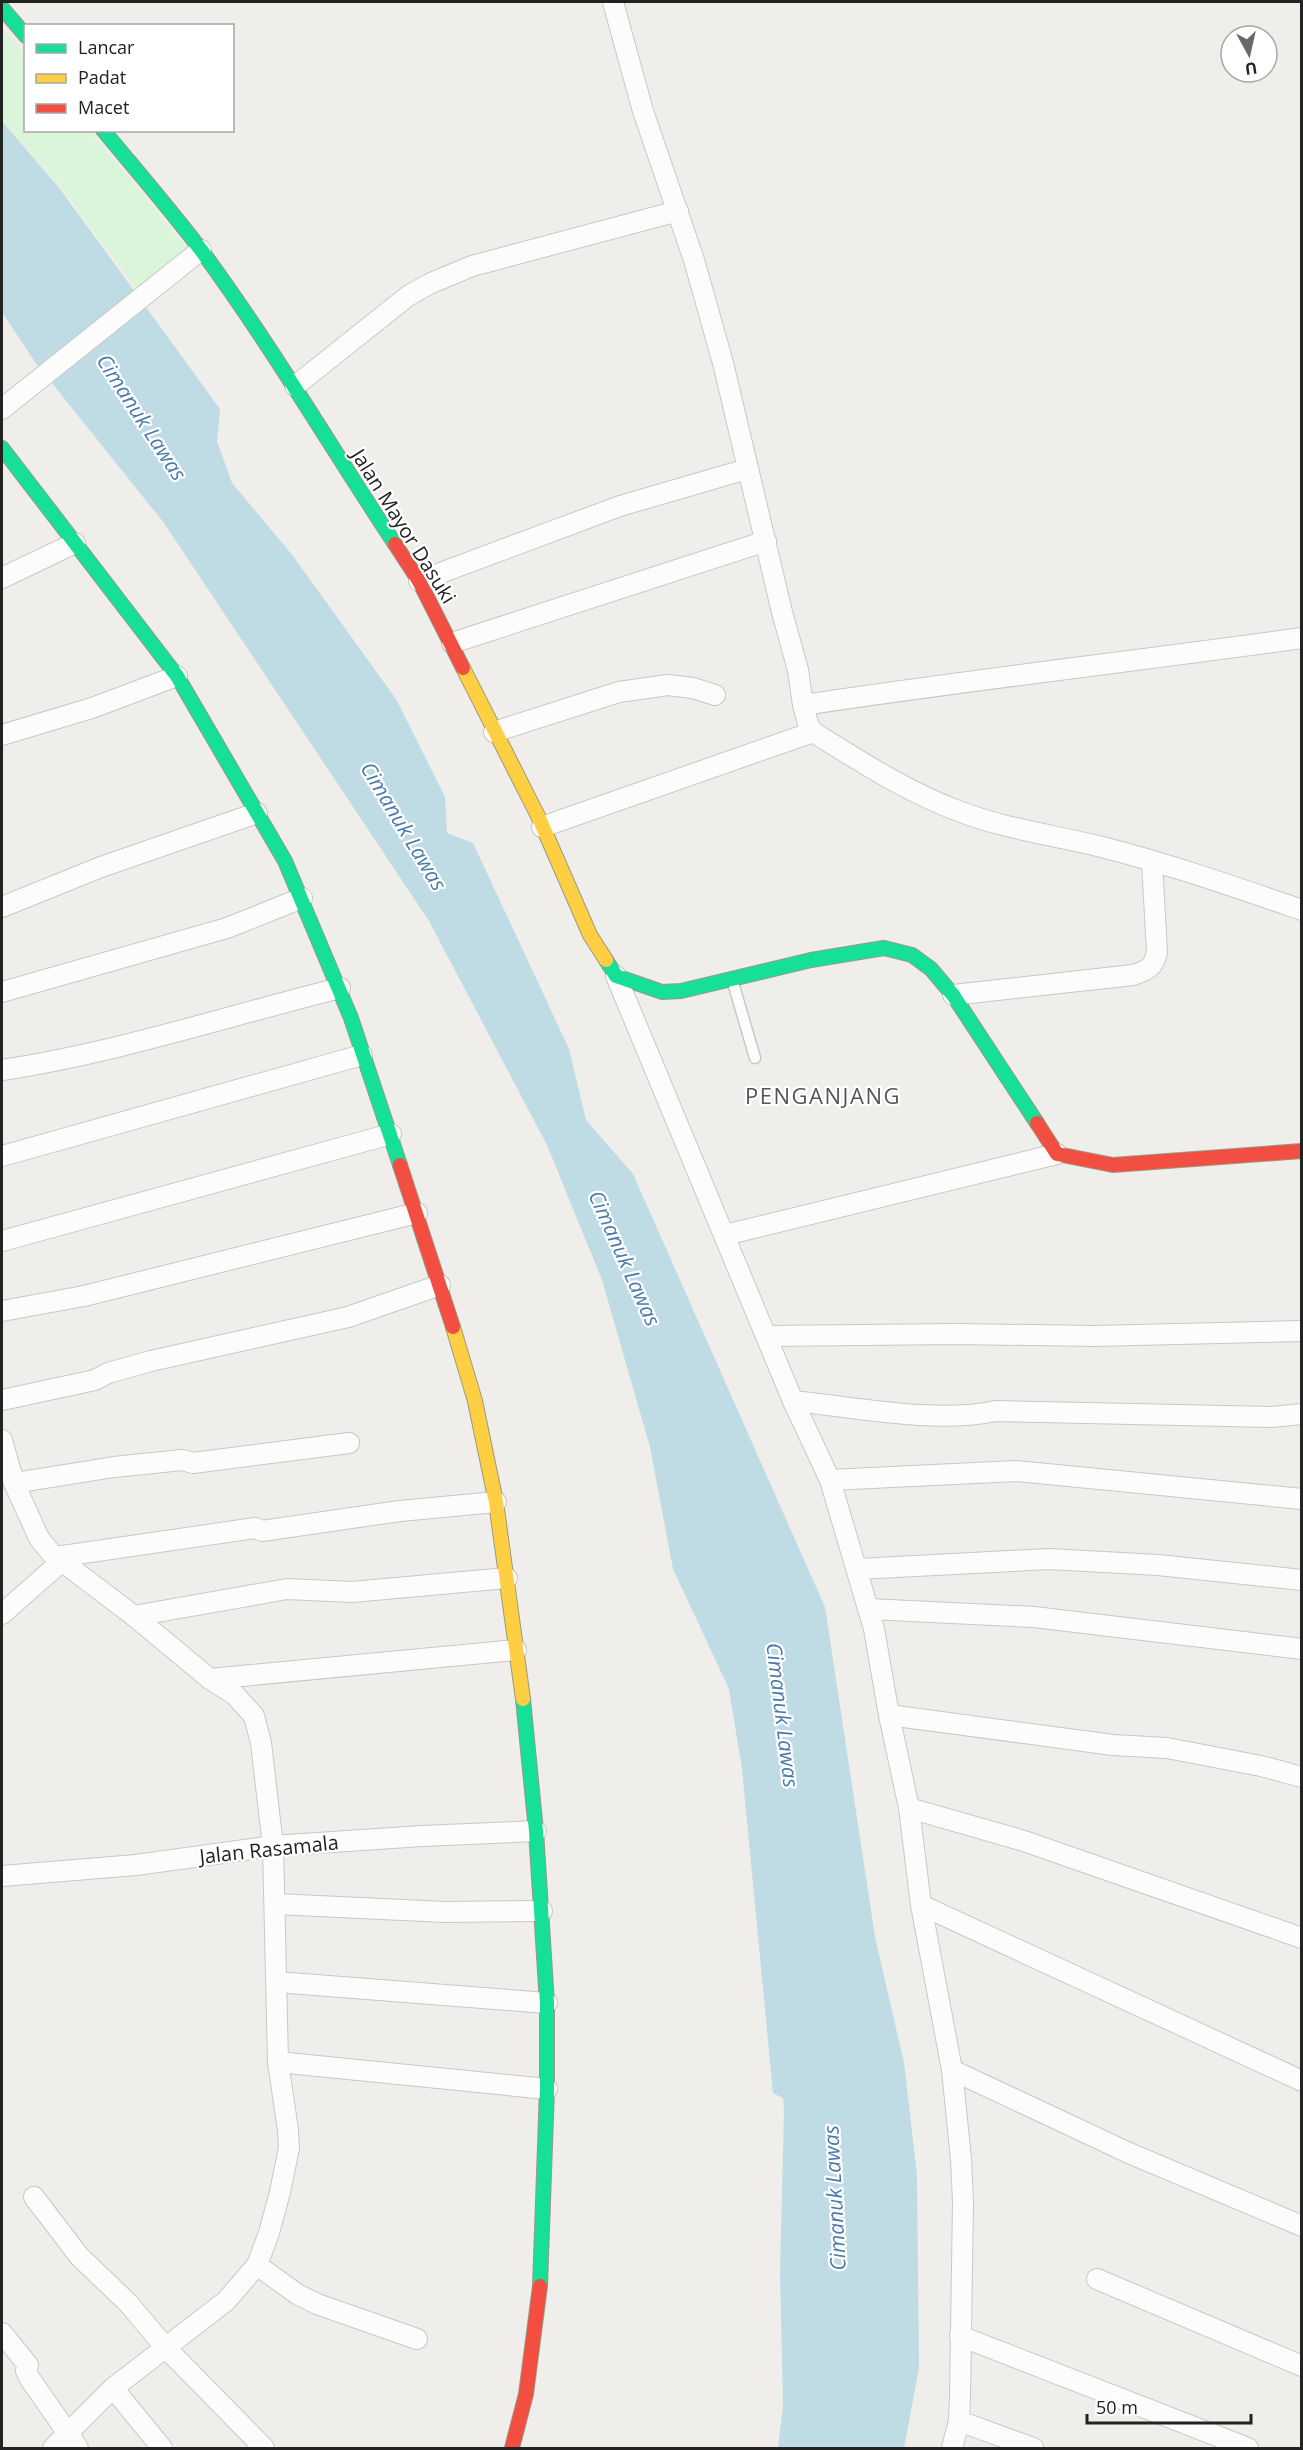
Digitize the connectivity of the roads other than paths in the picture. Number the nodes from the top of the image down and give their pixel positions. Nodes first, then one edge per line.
1 (613, 2) edge
2 (2, 8) edge
3 (24, 34) edge
4 (105, 132) edge
5 (678, 211) junction
6 (201, 250) junction
7 (295, 386) junction
8 (7, 404) edge
9 (2, 448) edge
10 (747, 469) junction
11 (766, 541) junction
12 (75, 543) junction
13 (2, 578) edge
14 (419, 581) junction
15 (1302, 638) edge
16 (452, 643) junction
17 (177, 676) junction
18 (715, 695) dead end
19 (807, 719) junction
20 (494, 732) junction
21 (2, 735) edge
22 (257, 813) junction
23 (540, 822) junction
24 (1152, 862) junction
25 (302, 898) junction
26 (2, 907) edge
27 (1302, 910) edge
28 (616, 976) junction
29 (732, 979) junction
30 (340, 988) junction
31 (2, 992) edge
32 (954, 995) junction
33 (362, 1055) junction
34 (755, 1058) dead end
35 (2, 1070) edge
36 (391, 1134) junction
37 (1302, 1151) edge
38 (1057, 1154) junction
39 (2, 1156) edge
40 (417, 1213) junction
41 (725, 1235) junction
42 (2, 1241) edge
43 (440, 1285) junction
44 (2, 1311) edge
45 (1302, 1331) edge
46 (767, 1336) junction
47 (2, 1400) edge
48 (793, 1401) junction
49 (1302, 1414) edge
50 (2, 1440) edge
51 (349, 1443) dead end
52 (830, 1480) junction
53 (14, 1483) junction
54 (1302, 1499) edge
55 (496, 1502) junction
56 (59, 1559) junction
57 (858, 1569) junction
58 (507, 1578) junction
59 (1302, 1580) edge
60 (869, 1609) junction
61 (2, 1614) edge
62 (134, 1616) junction
63 (1302, 1649) edge
64 (516, 1650) junction
65 (210, 1679) junction
66 (888, 1715) junction
67 (1302, 1777) edge
68 (909, 1808) junction
69 (536, 1831) junction
70 (273, 1846) junction
71 (2, 1876) edge
72 (276, 1904) junction
73 (921, 1905) junction
74 (542, 1911) junction
75 (1302, 1938) edge
76 (277, 1982) junction
77 (547, 2003) junction
78 (278, 2062) junction
79 (952, 2070) junction
80 (1302, 2081) edge
81 (547, 2089) junction
82 (34, 2197) dead end
83 (1302, 2226) edge
84 (257, 2265) junction
85 (1097, 2279) dead end
86 (2, 2333) edge
87 (960, 2336) junction
88 (417, 2340) dead end
89 (166, 2348) junction
90 (1302, 2366) edge
91 (113, 2388) junction
92 (959, 2421) junction
93 (73, 2440) edge
94 (53, 2448) edge
95 (162, 2448) edge
96 (264, 2448) edge
97 (512, 2448) edge
98 (952, 2448) edge
99 (1033, 2448) edge
100 (1248, 2448) edge

1 - 5 street
2 - 3 street
4 - 6 street, Jalan Mayor Dasuki
5 - 7 street
5 - 10 street
6 - 7 street, Jalan Mayor Dasuki
6 - 8 street
7 - 14 street, Jalan Mayor Dasuki
9 - 12 street
10 - 11 street
10 - 14 street
11 - 16 street
11 - 19 street
12 - 13 street
12 - 17 street
14 - 16 street, Jalan Mayor Dasuki
15 - 19 street
16 - 20 street, Jalan Mayor Dasuki
17 - 21 street
17 - 22 street
18 - 20 street
19 - 23 street
19 - 24 street
20 - 23 street, Jalan Mayor Dasuki
22 - 25 street
22 - 26 street
23 - 28 street, Jalan Mayor Dasuki
24 - 27 street
24 - 32 street
25 - 30 street
25 - 31 street
28 - 29 street
28 - 41 street
29 - 32 street
29 - 34 lane
30 - 33 street
30 - 35 street
32 - 38 street
33 - 36 street
33 - 39 street
36 - 40 street
36 - 42 street
37 - 38 street
38 - 41 street
40 - 43 street
40 - 44 street
41 - 46 street
43 - 47 street
43 - 55 street
45 - 46 street
46 - 48 street
48 - 49 street
48 - 52 street
50 - 53 street
51 - 53 street
52 - 54 street
52 - 57 street
53 - 56 street
55 - 56 street
55 - 58 street
56 - 61 street
56 - 62 street
57 - 59 street
57 - 60 street
58 - 62 street
58 - 64 street
60 - 63 street
60 - 66 street
62 - 65 street
64 - 65 street
64 - 69 street
65 - 70 street
66 - 67 street
66 - 68 street
68 - 73 street
68 - 75 street
69 - 70 street, Jalan Rasamala
69 - 74 street
70 - 71 street, Jalan Rasamala
70 - 72 street
72 - 74 street
72 - 76 street
73 - 79 street
73 - 80 street
74 - 77 street
76 - 77 street
76 - 78 street
77 - 81 street
78 - 81 street
78 - 84 street
79 - 83 street
79 - 87 street
81 - 97 street
82 - 89 street
84 - 88 street
84 - 89 street
85 - 90 street
86 - 93 street
87 - 92 street
87 - 100 street
89 - 91 street
89 - 96 street
91 - 93 street
91 - 95 street
92 - 98 street
92 - 99 street
93 - 94 street

